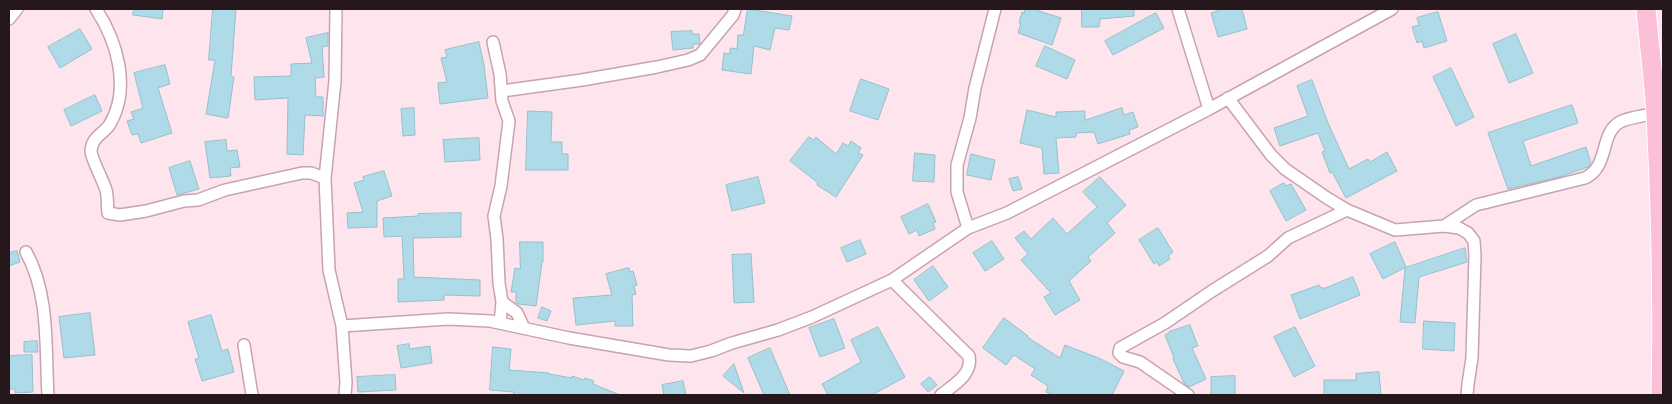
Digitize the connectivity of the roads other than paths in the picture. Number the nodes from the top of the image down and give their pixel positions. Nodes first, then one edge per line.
1 (17, 9) edge
2 (96, 9) edge
3 (336, 9) edge
4 (735, 9) edge
5 (995, 9) edge
6 (1178, 9) edge
7 (1392, 9) edge
8 (1646, 9) edge
9 (9, 19) edge
10 (493, 42) dead end
11 (502, 91) junction
12 (1228, 98) junction
13 (1209, 108) junction
14 (1656, 113) junction
15 (326, 178) junction
16 (1347, 210) junction
17 (1444, 226) junction
18 (968, 228) junction
19 (26, 252) dead end
20 (892, 280) junction
21 (502, 302) junction
22 (500, 323) junction
23 (342, 326) junction
24 (524, 328) junction
25 (244, 346) dead end
26 (48, 395) edge
27 (252, 395) edge
28 (345, 395) edge
29 (941, 395) edge
30 (1188, 395) edge
31 (1467, 395) edge
32 (1661, 395) edge

1 - 9 street
2 - 15 street
3 - 15 street
4 - 11 street
5 - 18 street
6 - 13 street
7 - 12 street
8 - 14 highway
10 - 11 street
11 - 21 street
12 - 13 street
12 - 16 street
13 - 18 street
14 - 17 street
14 - 32 highway
15 - 23 street
16 - 17 street
16 - 30 street
17 - 31 street
18 - 20 street
19 - 26 street
20 - 24 street
20 - 29 street
21 - 22 street
21 - 24 street
22 - 23 street
22 - 24 street
23 - 28 street
25 - 27 street

